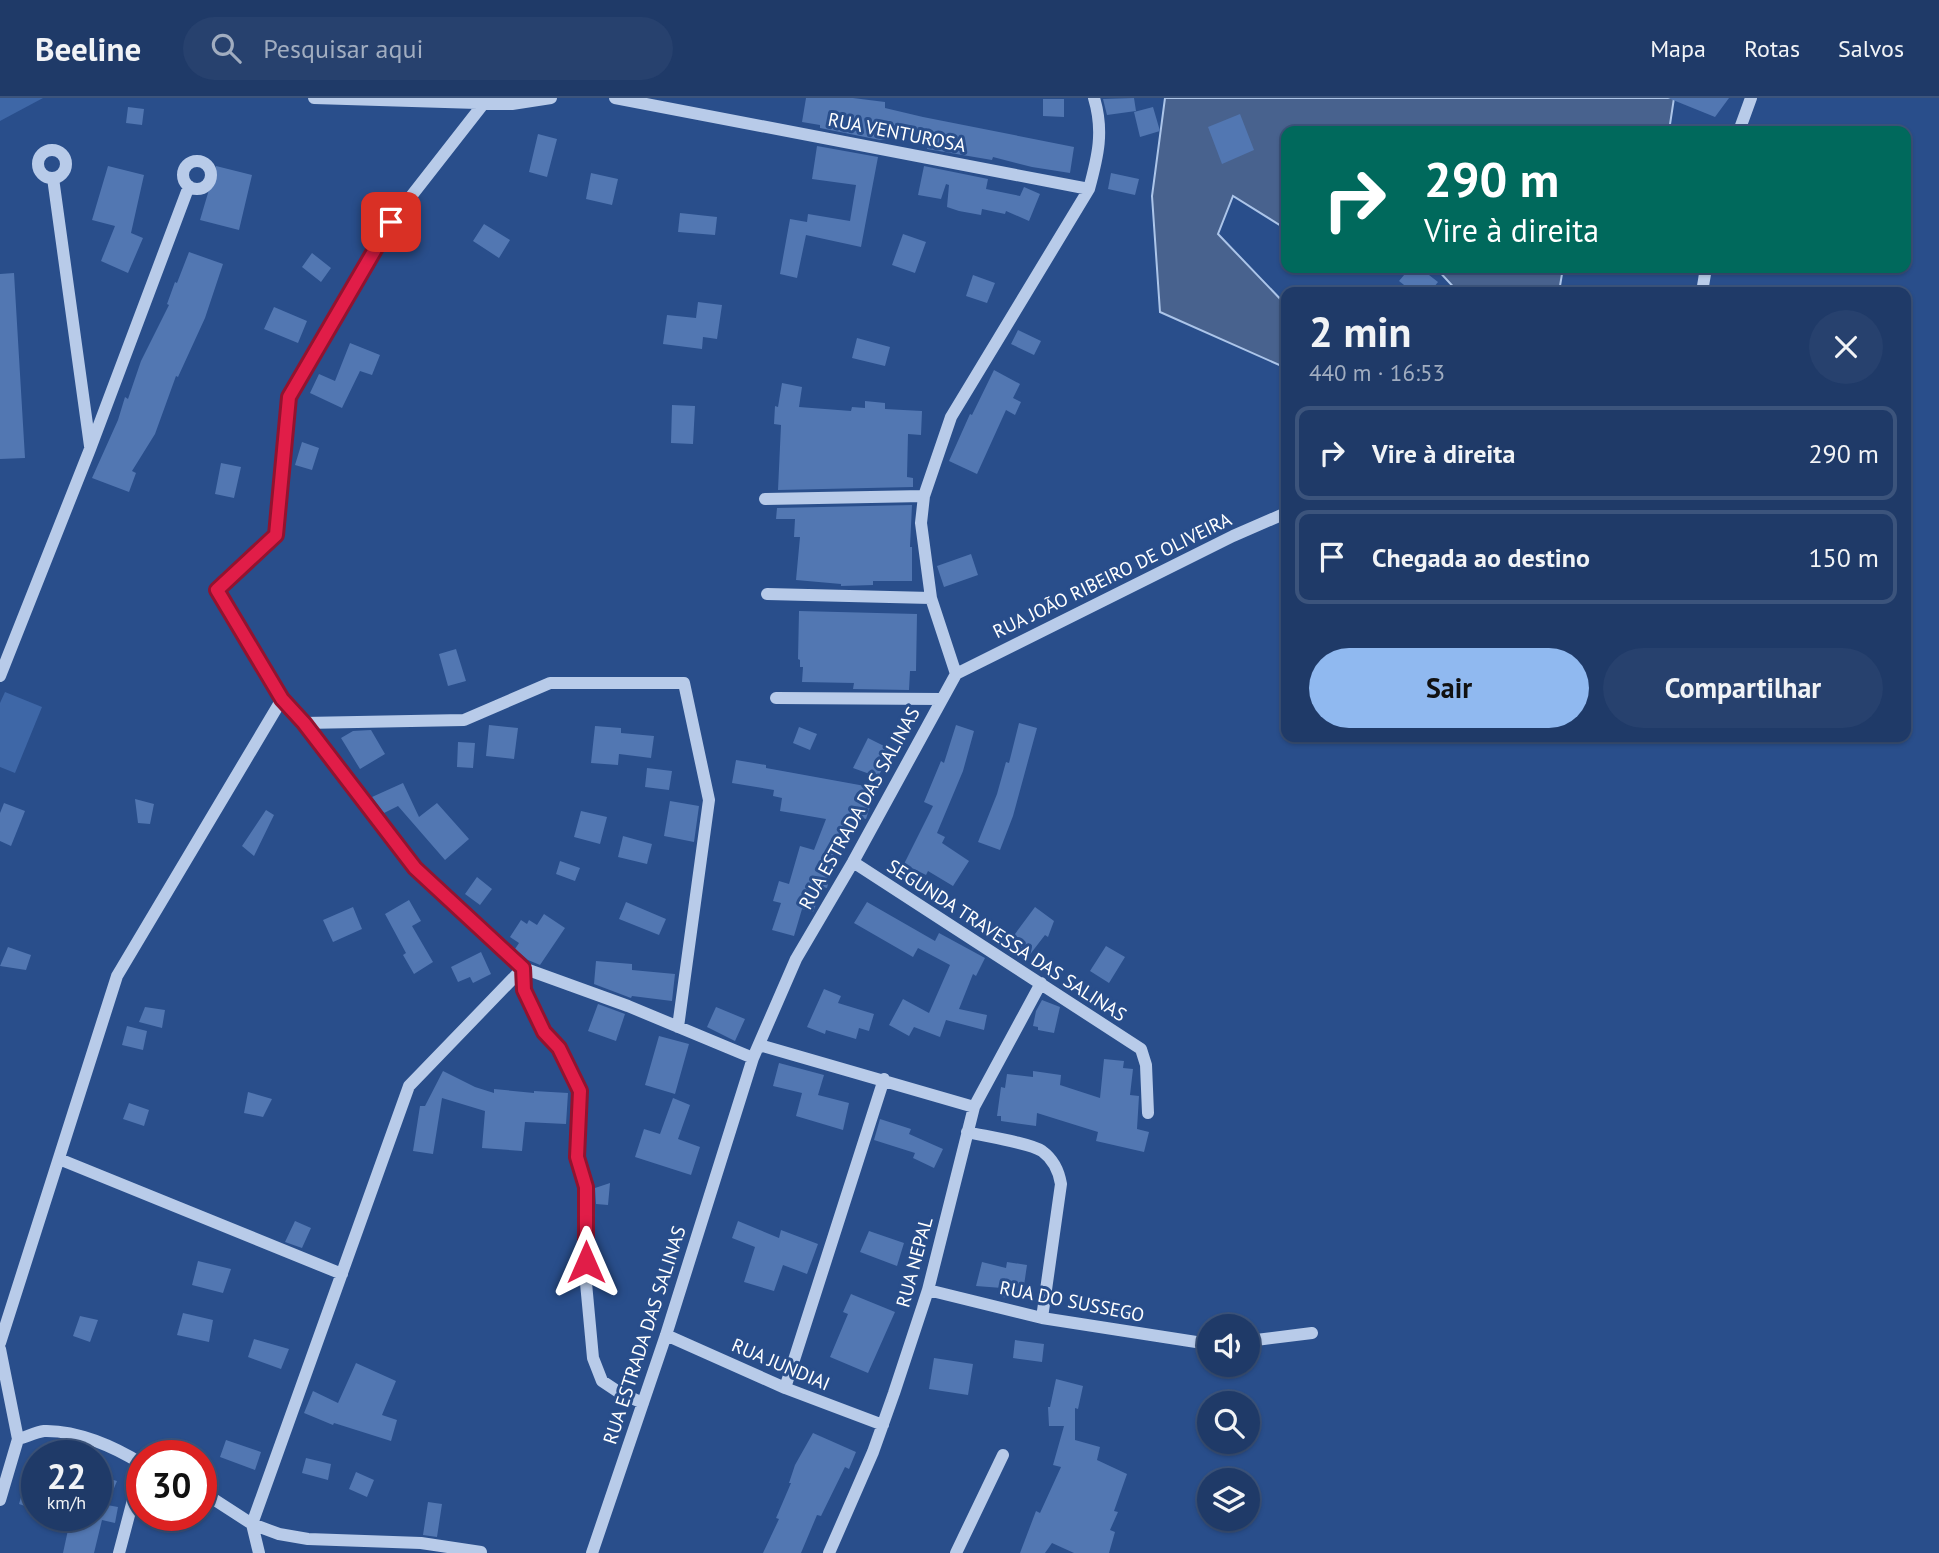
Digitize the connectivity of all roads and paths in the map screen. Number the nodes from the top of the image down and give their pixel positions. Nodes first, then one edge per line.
1 (314, 98) edge
2 (551, 98) edge
3 (615, 98) edge
4 (1094, 98) edge
5 (1751, 98) edge
6 (360, 99) edge
7 (484, 103) junction
8 (1741, 126) edge
9 (53, 178) dead end
10 (189, 186) dead end
11 (1089, 189) junction
12 (90, 449) junction
13 (924, 496) junction
14 (765, 499) dead end
15 (1281, 515) edge
16 (767, 594) dead end
17 (931, 598) junction
18 (956, 674) junction
19 (0, 676) edge
20 (776, 698) dead end
21 (282, 699) junction
22 (941, 699) junction
23 (304, 723) junction
24 (853, 862) junction
25 (523, 968) junction
26 (1041, 983) junction
27 (678, 1027) junction
28 (756, 1052) junction
29 (884, 1079) junction
30 (974, 1107) junction
31 (1148, 1113) dead end
32 (967, 1132) junction
33 (59, 1159) junction
34 (342, 1274) junction
35 (928, 1290) junction
36 (1042, 1318) junction
37 (1312, 1333) dead end
38 (666, 1335) junction
39 (1260, 1340) edge
40 (1197, 1342) edge
41 (0, 1343) edge
42 (0, 1349) edge
43 (785, 1388) junction
44 (643, 1403) junction
45 (883, 1425) junction
46 (18, 1439) junction
47 (126, 1454) edge
48 (1003, 1455) dead end
49 (0, 1500) edge
50 (217, 1501) edge
51 (252, 1524) junction
52 (126, 1526) edge
53 (481, 1552) edge
54 (119, 1553) edge
55 (260, 1553) edge
56 (593, 1553) edge
57 (829, 1553) edge
58 (956, 1553) edge

1 - 6 street
2 - 7 street
3 - 11 street, RUA VENTUROSA
4 - 11 street
5 - 8 street
6 - 7 street
7 - 21 street
9 - 12 street
10 - 12 street
11 - 13 street
12 - 19 street
13 - 14 street
13 - 17 street
15 - 18 street, RUA JOÃO RIBEIRO DE OLIVEIRA
16 - 17 street
17 - 18 street
18 - 22 street, RUA ESTRADA DAS SALINAS
20 - 22 street
21 - 23 street
21 - 33 street
22 - 24 street, RUA ESTRADA DAS SALINAS
23 - 25 street
23 - 27 street
24 - 26 street, SEGUNDA TRAVESSA DAS SALINAS
24 - 28 street, RUA ESTRADA DAS SALINAS
25 - 27 street
25 - 34 street
25 - 44 street
26 - 30 street
26 - 31 street, SEGUNDA TRAVESSA DAS SALINAS
27 - 28 street
28 - 29 street
28 - 38 street, RUA ESTRADA DAS SALINAS
29 - 30 street
29 - 43 street
30 - 32 street, RUA NEPAL
32 - 35 street, RUA NEPAL
32 - 36 street
33 - 34 street
33 - 41 street
34 - 51 street
35 - 36 street, RUA DO SUSSEGO
35 - 45 street, RUA NEPAL
36 - 40 street, RUA DO SUSSEGO
37 - 39 street
38 - 43 street, RUA JUNDIAI
38 - 44 street, RUA ESTRADA DAS SALINAS
42 - 46 street
43 - 45 street, RUA JUNDIAI
44 - 56 street, RUA ESTRADA DAS SALINAS
45 - 57 street, RUA NEPAL
46 - 47 street
46 - 49 street
48 - 58 street
50 - 51 street
51 - 53 street
51 - 55 street
52 - 54 street

